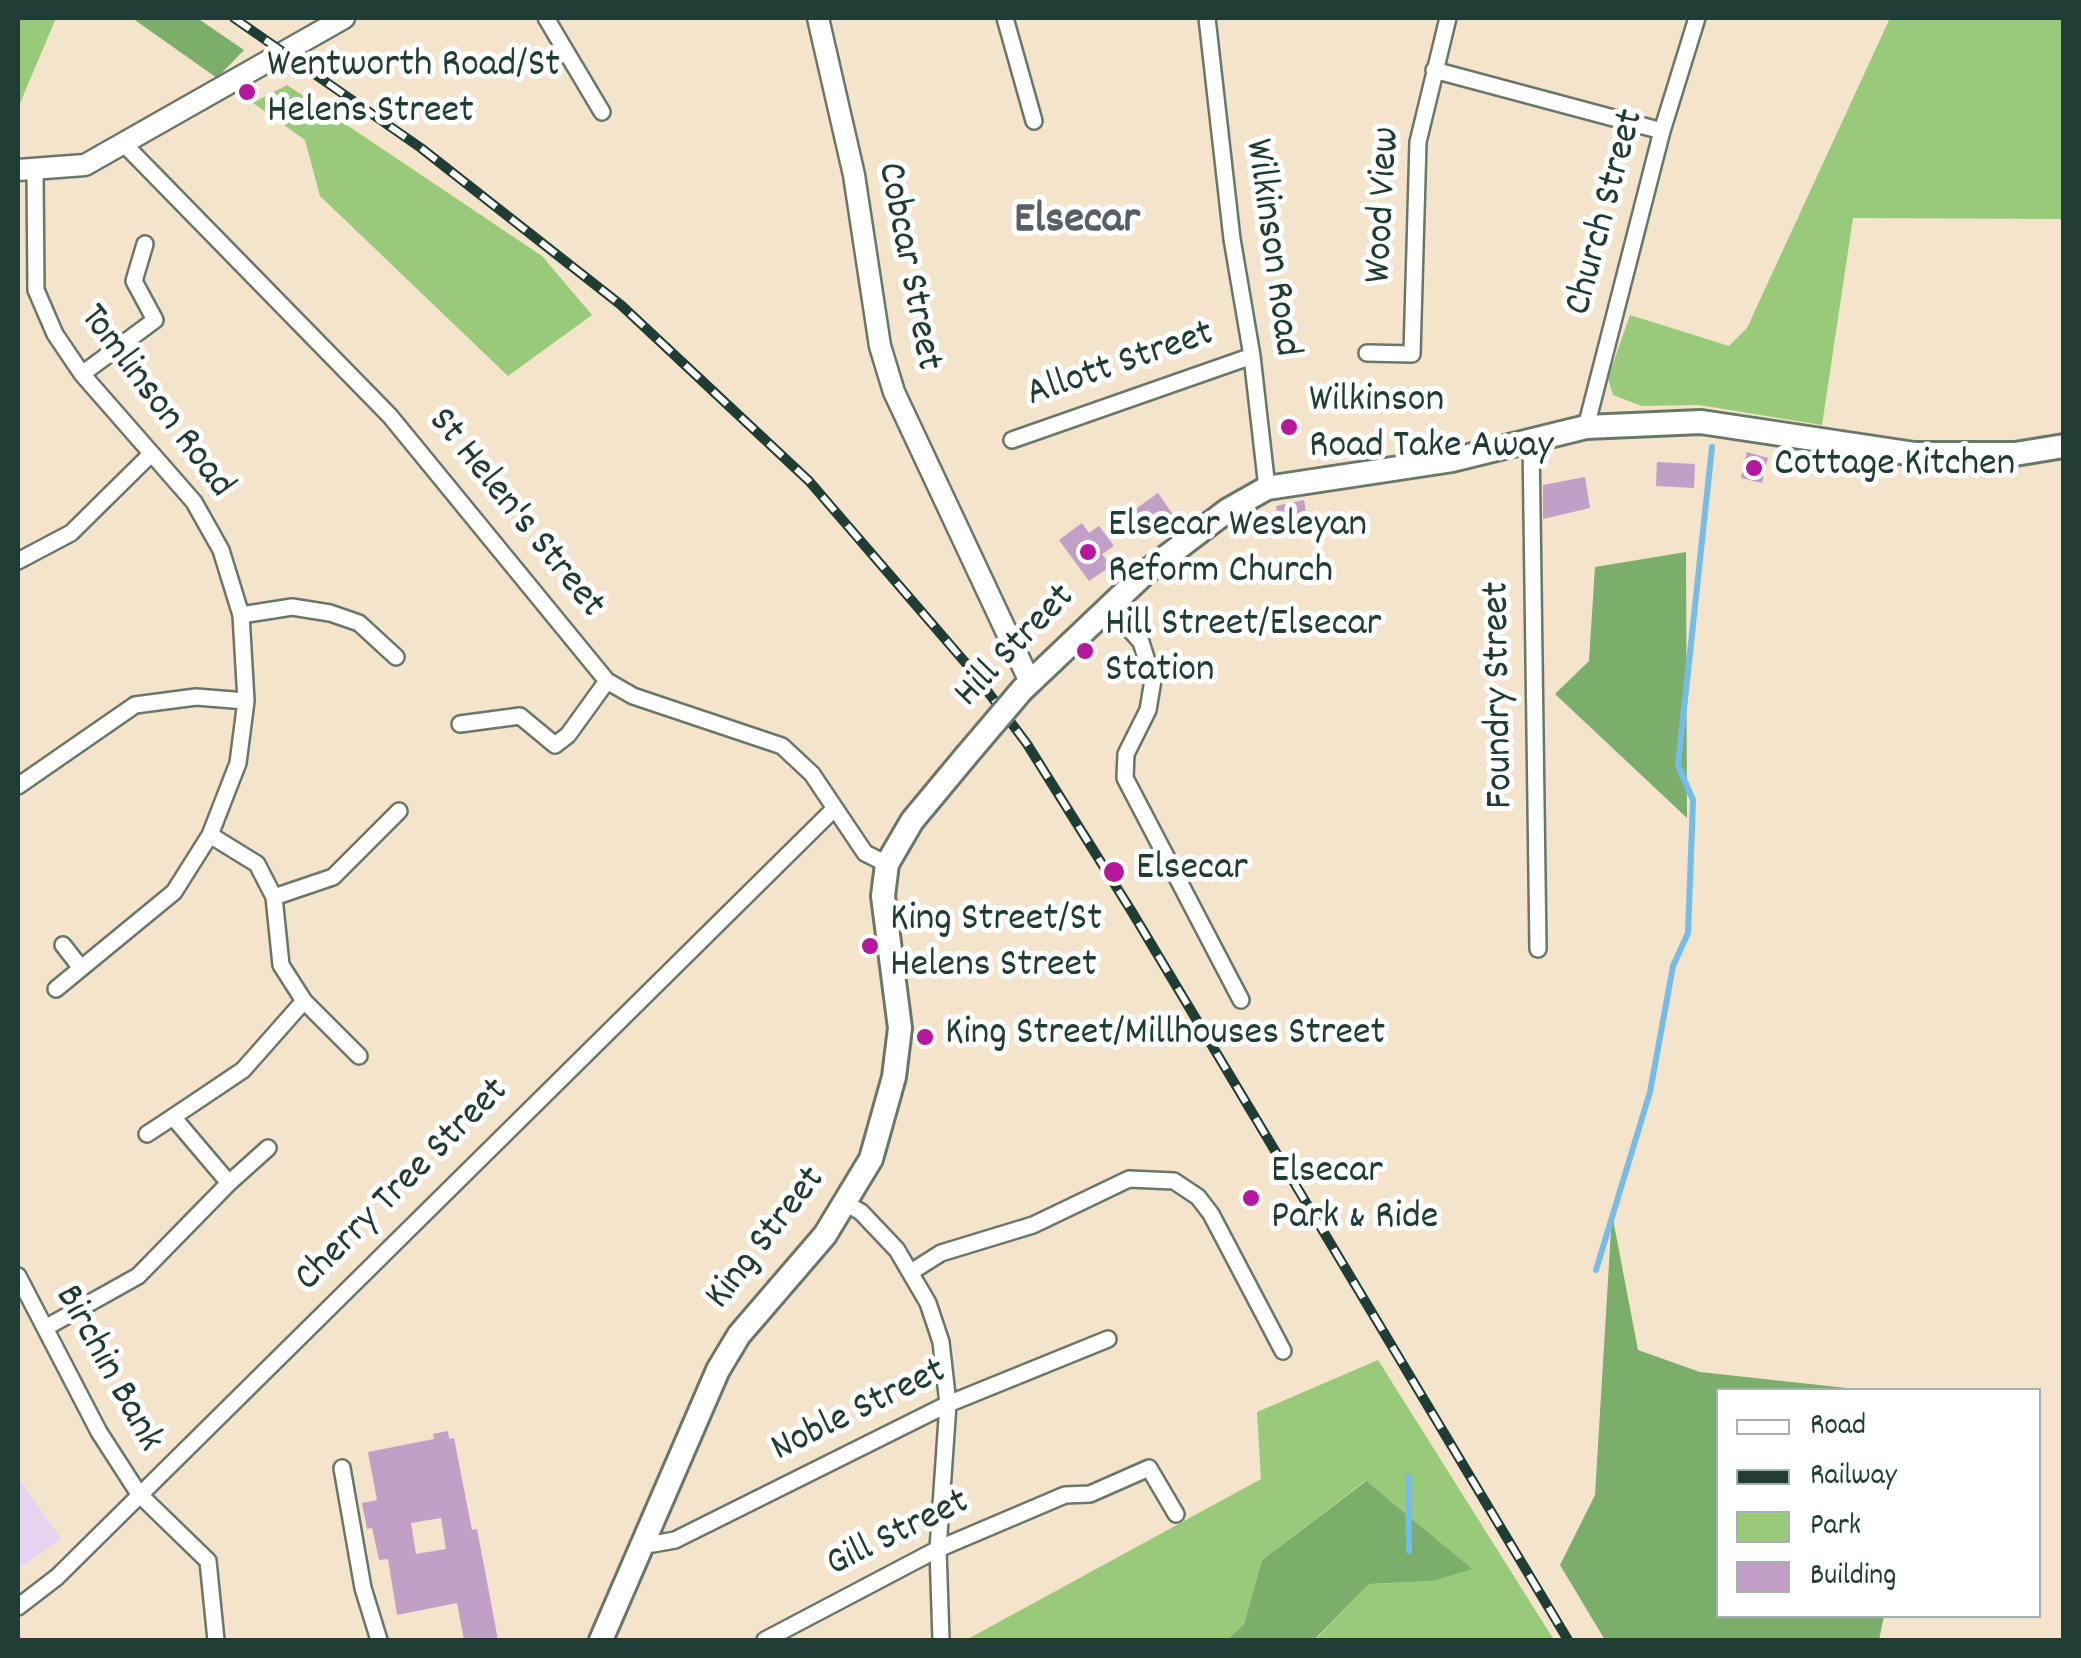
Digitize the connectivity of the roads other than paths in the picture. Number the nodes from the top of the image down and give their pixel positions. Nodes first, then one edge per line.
1 (344, 18) edge
2 (546, 18) edge
3 (818, 18) edge
4 (1005, 18) edge
5 (1207, 18) edge
6 (1448, 18) edge
7 (1696, 18) edge
8 (1434, 70) junction
9 (602, 112) dead end
10 (1034, 121) dead end
11 (1662, 131) junction
12 (124, 144) junction
13 (26, 171) edge
14 (146, 244) dead end
15 (36, 290) junction
16 (18, 296) edge
17 (1367, 353) dead end
18 (1252, 356) junction
19 (82, 374) junction
20 (1586, 426) junction
21 (1012, 440) dead end
22 (1531, 440) junction
23 (2064, 446) edge
24 (150, 456) junction
25 (1268, 488) junction
26 (18, 561) edge
27 (1110, 606) junction
28 (241, 615) junction
29 (396, 657) dead end
30 (607, 682) junction
31 (1026, 686) junction
32 (246, 701) junction
33 (460, 724) dead end
34 (18, 786) edge
35 (834, 809) junction
36 (399, 810) dead end
37 (210, 835) junction
38 (887, 864) junction
39 (274, 897) junction
40 (64, 945) dead end
41 (1538, 949) dead end
42 (81, 968) junction
43 (56, 989) dead end
44 (1241, 1000) dead end
45 (304, 1002) junction
46 (359, 1056) dead end
47 (173, 1117) junction
48 (147, 1134) dead end
49 (268, 1148) dead end
50 (229, 1183) junction
51 (846, 1204) junction
52 (912, 1272) junction
53 (18, 1276) edge
54 (45, 1328) junction
55 (1108, 1339) dead end
56 (1283, 1351) dead end
57 (948, 1404) junction
58 (342, 1468) dead end
59 (139, 1494) junction
60 (1176, 1514) dead end
61 (642, 1540) junction
62 (938, 1550) junction
63 (18, 1608) edge
64 (216, 1640) edge
65 (378, 1640) edge
66 (600, 1640) edge
67 (765, 1640) edge
68 (941, 1640) edge

1 - 12 street
2 - 9 street
3 - 31 street, Cobcar Street
4 - 10 street
5 - 18 street, Wilkinson Road
6 - 8 street, Wood View
7 - 11 street, Church Street
8 - 11 street
8 - 17 street, Wood View
11 - 20 street, Church Street
12 - 13 street
12 - 30 street, St Helen's Street
13 - 15 street, Tomlinson Road
14 - 19 street
15 - 16 street
15 - 19 street, Tomlinson Road
18 - 21 street, Allott Street
18 - 25 street, Wilkinson Road
19 - 24 street, Tomlinson Road
20 - 22 main road, Hill Street
20 - 23 main road, Hill Street
22 - 25 main road, Hill Street
22 - 41 street, Foundry Street
24 - 26 street
24 - 28 street, Tomlinson Road
25 - 27 main road, Hill Street
27 - 31 main road, Hill Street
27 - 44 street
28 - 29 street
28 - 32 street, Tomlinson Road
30 - 33 street
30 - 35 street, St Helen's Street
31 - 38 main road, Hill Street, bridge
32 - 34 street
32 - 37 street, Tomlinson Road
35 - 38 street, St Helen's Street
35 - 59 street, Cherry Tree Street
36 - 39 street
37 - 39 street
37 - 42 street, Tomlinson Road
38 - 51 main road, King Street
39 - 45 street
40 - 42 street
42 - 43 street, Tomlinson Road
45 - 46 street
45 - 47 street
47 - 48 street
47 - 50 street
49 - 50 street
50 - 54 street
51 - 52 street
51 - 61 main road, King Street
52 - 56 street
52 - 57 street
53 - 54 street, Birchin Bank
54 - 59 street, Birchin Bank
55 - 57 street, Noble Street
57 - 61 street, Noble Street
57 - 62 street
58 - 65 street
59 - 63 street, Cherry Tree Street
59 - 64 street, Birchin Bank
60 - 62 street, Gill Street
61 - 66 main road, King Street
62 - 67 street, Gill Street
62 - 68 street

